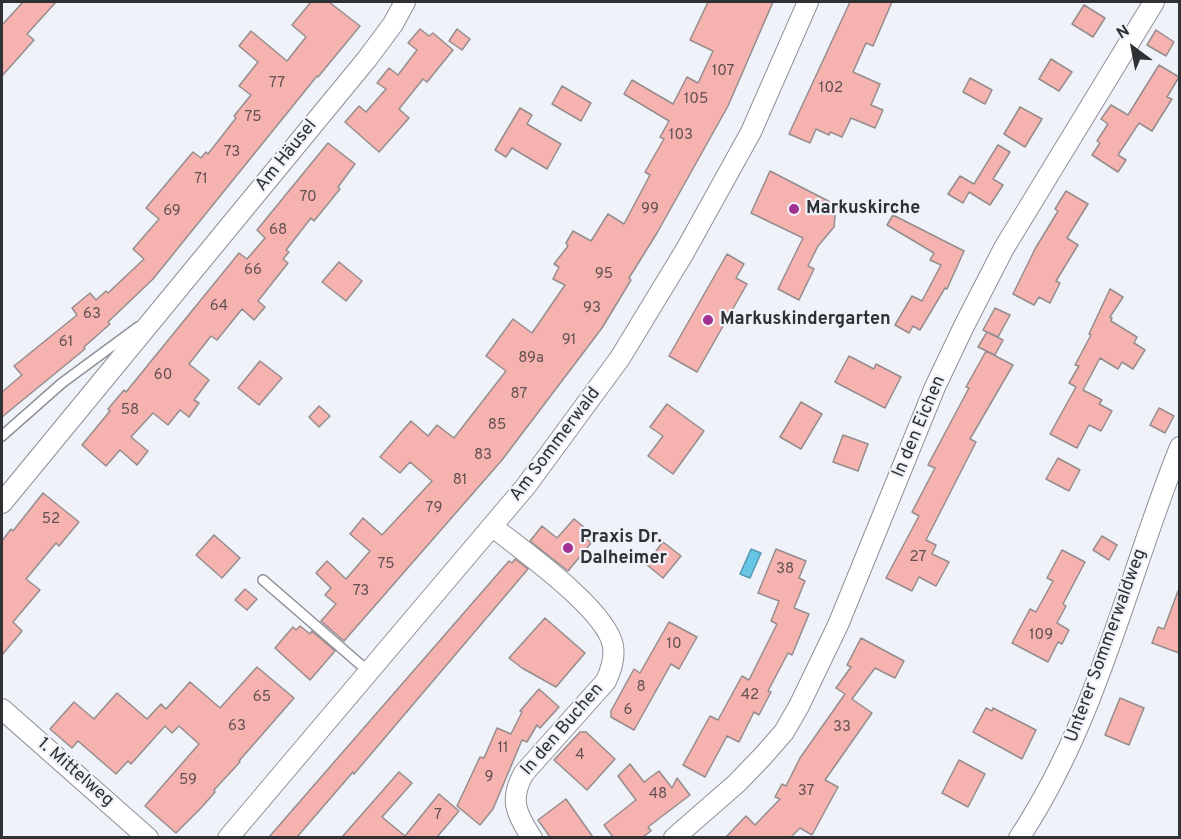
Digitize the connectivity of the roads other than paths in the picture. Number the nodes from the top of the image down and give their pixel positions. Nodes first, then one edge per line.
1 (405, 2) edge
2 (808, 2) edge
3 (1154, 2) edge
4 (164, 308) junction
5 (2, 436) edge
6 (1179, 447) edge
7 (2, 503) edge
8 (493, 527) junction
9 (263, 580) dead end
10 (369, 672) junction
11 (2, 709) edge
12 (148, 837) edge
13 (228, 837) edge
14 (532, 837) edge
15 (674, 837) edge
16 (1018, 837) edge

1 - 4 street, Am Häusel
2 - 8 street, Am Sommerwald
3 - 15 street, In den Eichen
4 - 5 lane, Am Häusel
4 - 7 street, Am Häusel
6 - 16 street, Unterer Sommerwaldweg
8 - 10 street, Am Sommerwald
8 - 14 street, In den Buchen
9 - 10 lane
10 - 13 street, Am Sommerwald
11 - 12 street, 1. Mittelweg

